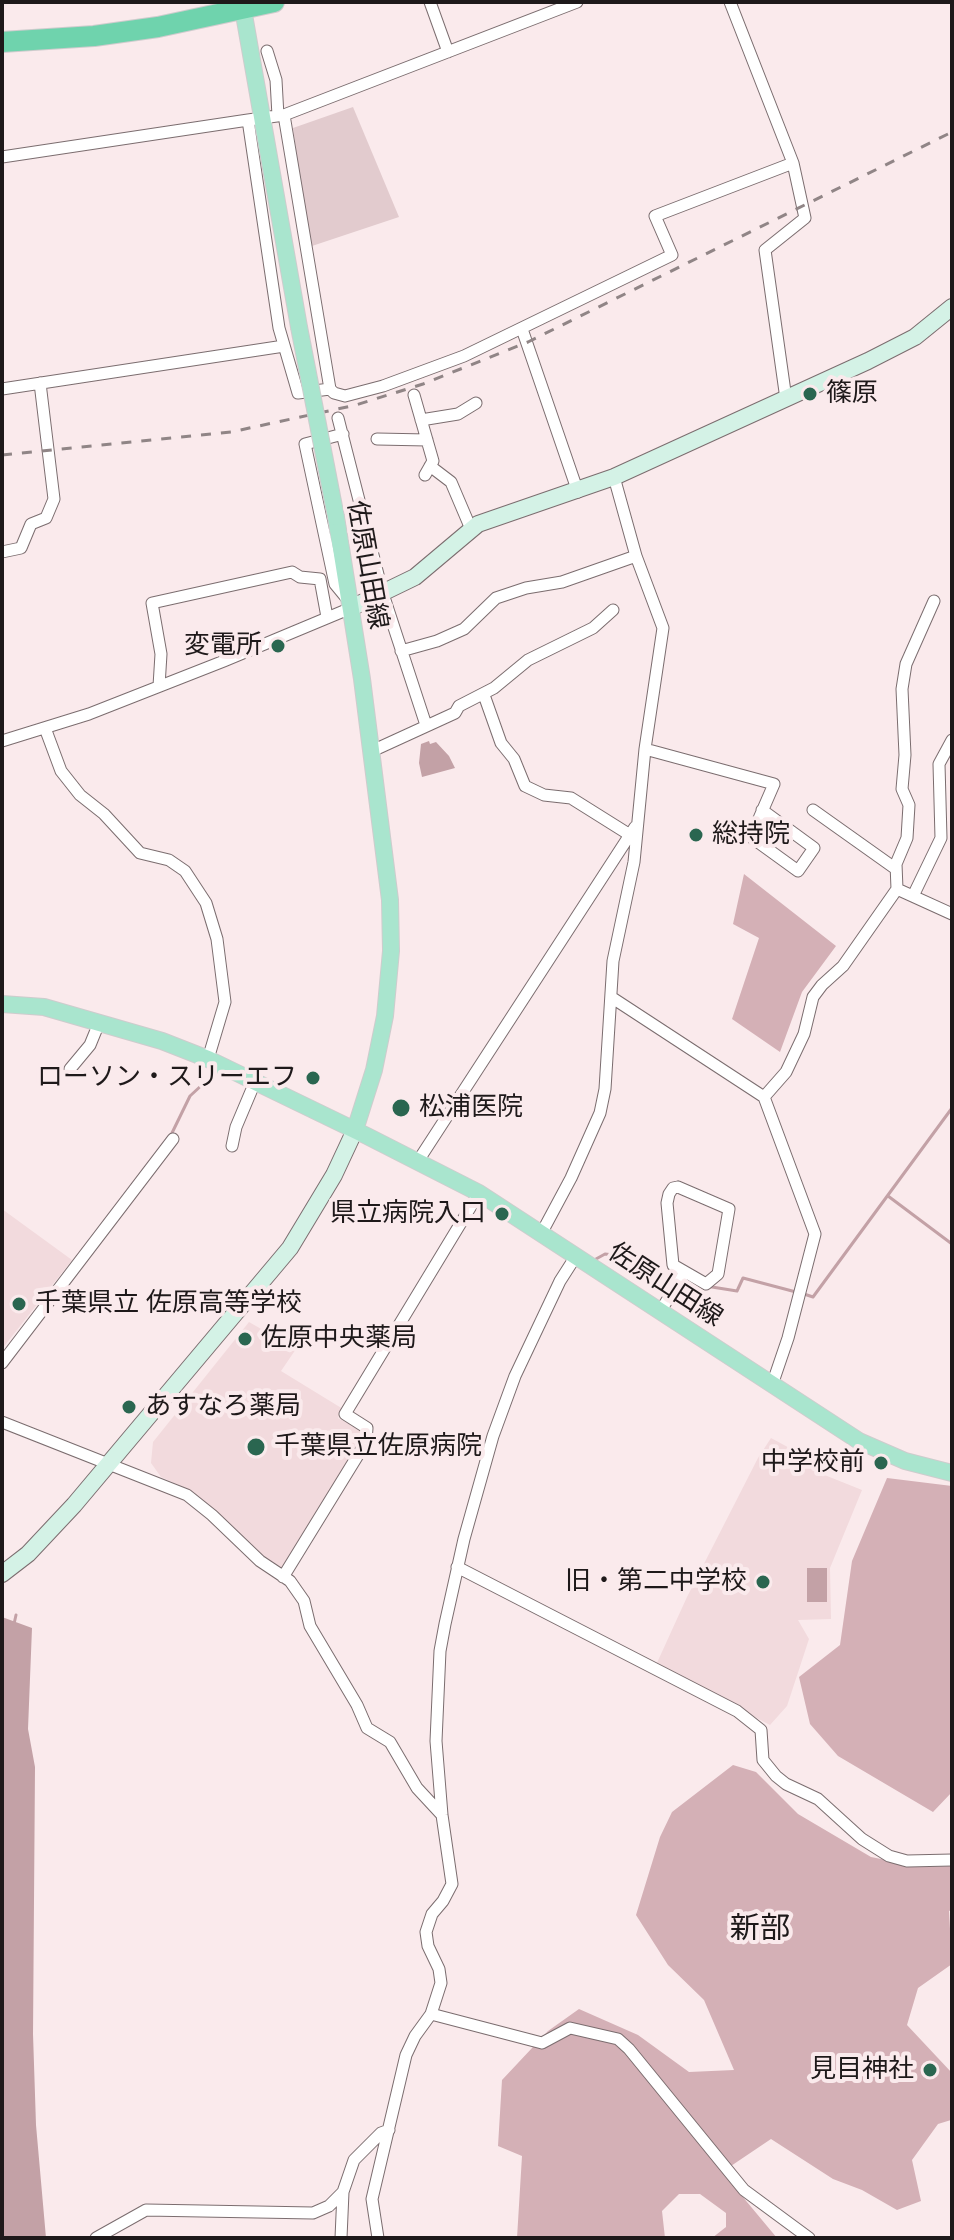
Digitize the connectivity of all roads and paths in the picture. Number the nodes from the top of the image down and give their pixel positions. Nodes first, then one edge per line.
1 (274, 2) edge
2 (430, 2) edge
3 (577, 2) edge
4 (730, 2) edge
5 (243, 9) junction
6 (2, 42) edge
7 (267, 51) dead end
8 (448, 52) junction
9 (268, 117) junction
10 (2, 157) edge
11 (793, 163) junction
12 (950, 313) edge
13 (522, 329) junction
14 (284, 346) junction
15 (40, 383) junction
16 (2, 389) edge
17 (330, 389) junction
18 (414, 395) dead end
19 (786, 399) junction
20 (476, 403) dead end
21 (338, 418) dead end
22 (421, 420) junction
23 (343, 434) junction
24 (377, 439) dead end
25 (427, 440) junction
26 (614, 477) junction
27 (578, 492) junction
28 (471, 529) junction
29 (2, 552) edge
30 (636, 556) junction
31 (383, 594) junction
32 (934, 601) dead end
33 (350, 605) junction
34 (613, 610) dead end
35 (327, 617) junction
36 (401, 651) junction
37 (159, 686) junction
38 (484, 695) junction
39 (426, 725) junction
40 (2, 728) edge
41 (45, 728) junction
42 (5, 740) edge
43 (952, 740) edge
44 (645, 749) junction
45 (372, 751) junction
46 (762, 810) junction
47 (813, 810) dead end
48 (638, 823) junction
49 (630, 835) junction
50 (896, 869) junction
51 (897, 889) junction
52 (913, 896) junction
53 (952, 914) edge
54 (611, 997) junction
55 (2, 1004) edge
56 (99, 1023) junction
57 (208, 1059) junction
58 (70, 1069) dead end
59 (255, 1082) junction
60 (764, 1097) junction
61 (355, 1130) junction
62 (173, 1139) dead end
63 (232, 1146) dead end
64 (418, 1161) junction
65 (479, 1193) junction
66 (541, 1234) junction
67 (576, 1256) junction
68 (685, 1272) junction
69 (661, 1310) junction
70 (2, 1363) edge
71 (772, 1385) junction
72 (2, 1422) edge
73 (109, 1464) junction
74 (952, 1473) edge
75 (457, 1567) junction
76 (2, 1574) edge
77 (283, 1577) junction
78 (442, 1815) junction
79 (952, 1860) edge
80 (431, 2014) junction
81 (389, 2130) junction
82 (343, 2192) junction
83 (96, 2238) edge
84 (341, 2238) edge
85 (378, 2238) edge
86 (809, 2238) edge

1 - 5 highway
2 - 8 street
3 - 8 street
4 - 11 street
5 - 6 highway
5 - 9 main road, 佐原山田線
7 - 9 street
8 - 9 street
9 - 10 street
9 - 14 street
9 - 17 street
9 - 33 main road, 佐原山田線, bridge
11 - 13 street
11 - 19 street
12 - 19 street
13 - 17 street
13 - 27 street
14 - 15 street
14 - 17 street
15 - 16 street
15 - 29 street
18 - 22 street
19 - 26 street
20 - 22 street
21 - 23 street
22 - 25 street
23 - 31 street
23 - 33 street
24 - 25 street
25 - 28 street
26 - 27 street
26 - 30 street
27 - 28 street
28 - 31 street
30 - 36 street
30 - 44 street
31 - 33 street
31 - 36 street
32 - 50 street
33 - 35 street
33 - 45 main road, 佐原山田線
34 - 38 street
35 - 37 street
35 - 37 street
36 - 39 street
37 - 41 street
38 - 39 street
38 - 49 street
39 - 45 street
40 - 42 street
41 - 42 street
41 - 57 street
43 - 52 street
44 - 46 street
44 - 48 street
45 - 61 main road, 佐原山田線
46 - 46 street
47 - 50 street
48 - 49 street
48 - 54 street
49 - 64 street
50 - 51 street
51 - 52 street
51 - 60 street
52 - 53 street
54 - 60 street
54 - 66 street
55 - 56 main road, 佐原山田線
56 - 57 main road, 佐原山田線
56 - 58 street
57 - 59 main road, 佐原山田線
59 - 61 main road, 佐原山田線
59 - 63 street
60 - 71 street
61 - 64 main road, 佐原山田線
61 - 73 street
62 - 70 street
64 - 65 main road, 佐原山田線
65 - 66 main road, 佐原山田線
65 - 77 street
66 - 67 main road, 佐原山田線
67 - 69 main road, 佐原山田線
67 - 75 street
68 - 68 street
68 - 69 street
69 - 71 main road, 佐原山田線
71 - 74 main road, 佐原山田線
72 - 73 street
73 - 76 street
73 - 77 street
75 - 78 street
75 - 79 street
77 - 78 street
78 - 80 street
80 - 81 street
80 - 86 street
81 - 82 street
81 - 85 street
82 - 83 street
82 - 84 street

